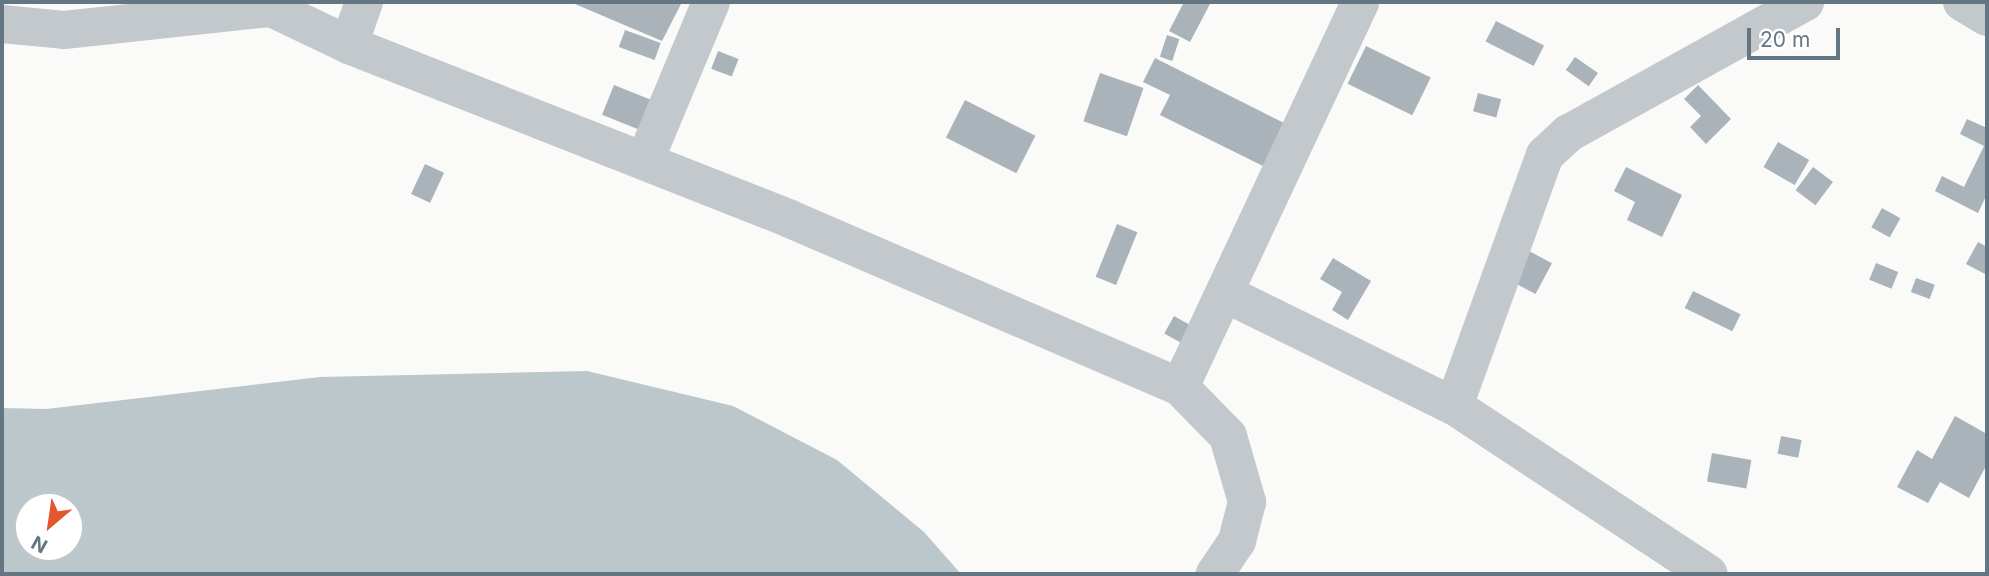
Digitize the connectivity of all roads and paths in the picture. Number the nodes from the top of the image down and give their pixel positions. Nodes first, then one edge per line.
1 (365, 2) edge
2 (711, 2) edge
3 (1360, 2) edge
4 (1805, 2) edge
5 (1962, 2) edge
6 (264, 5) edge
7 (1987, 17) edge
8 (2, 24) edge
9 (349, 45) junction
10 (645, 160) junction
11 (1226, 294) junction
12 (1180, 387) junction
13 (1454, 406) junction
14 (1215, 574) edge
15 (1709, 574) edge

1 - 9 street
2 - 10 street
3 - 11 street
4 - 13 street
5 - 7 street
6 - 8 street
6 - 9 street
9 - 10 street
10 - 12 street
11 - 12 street
11 - 13 street
12 - 14 street
13 - 15 street

